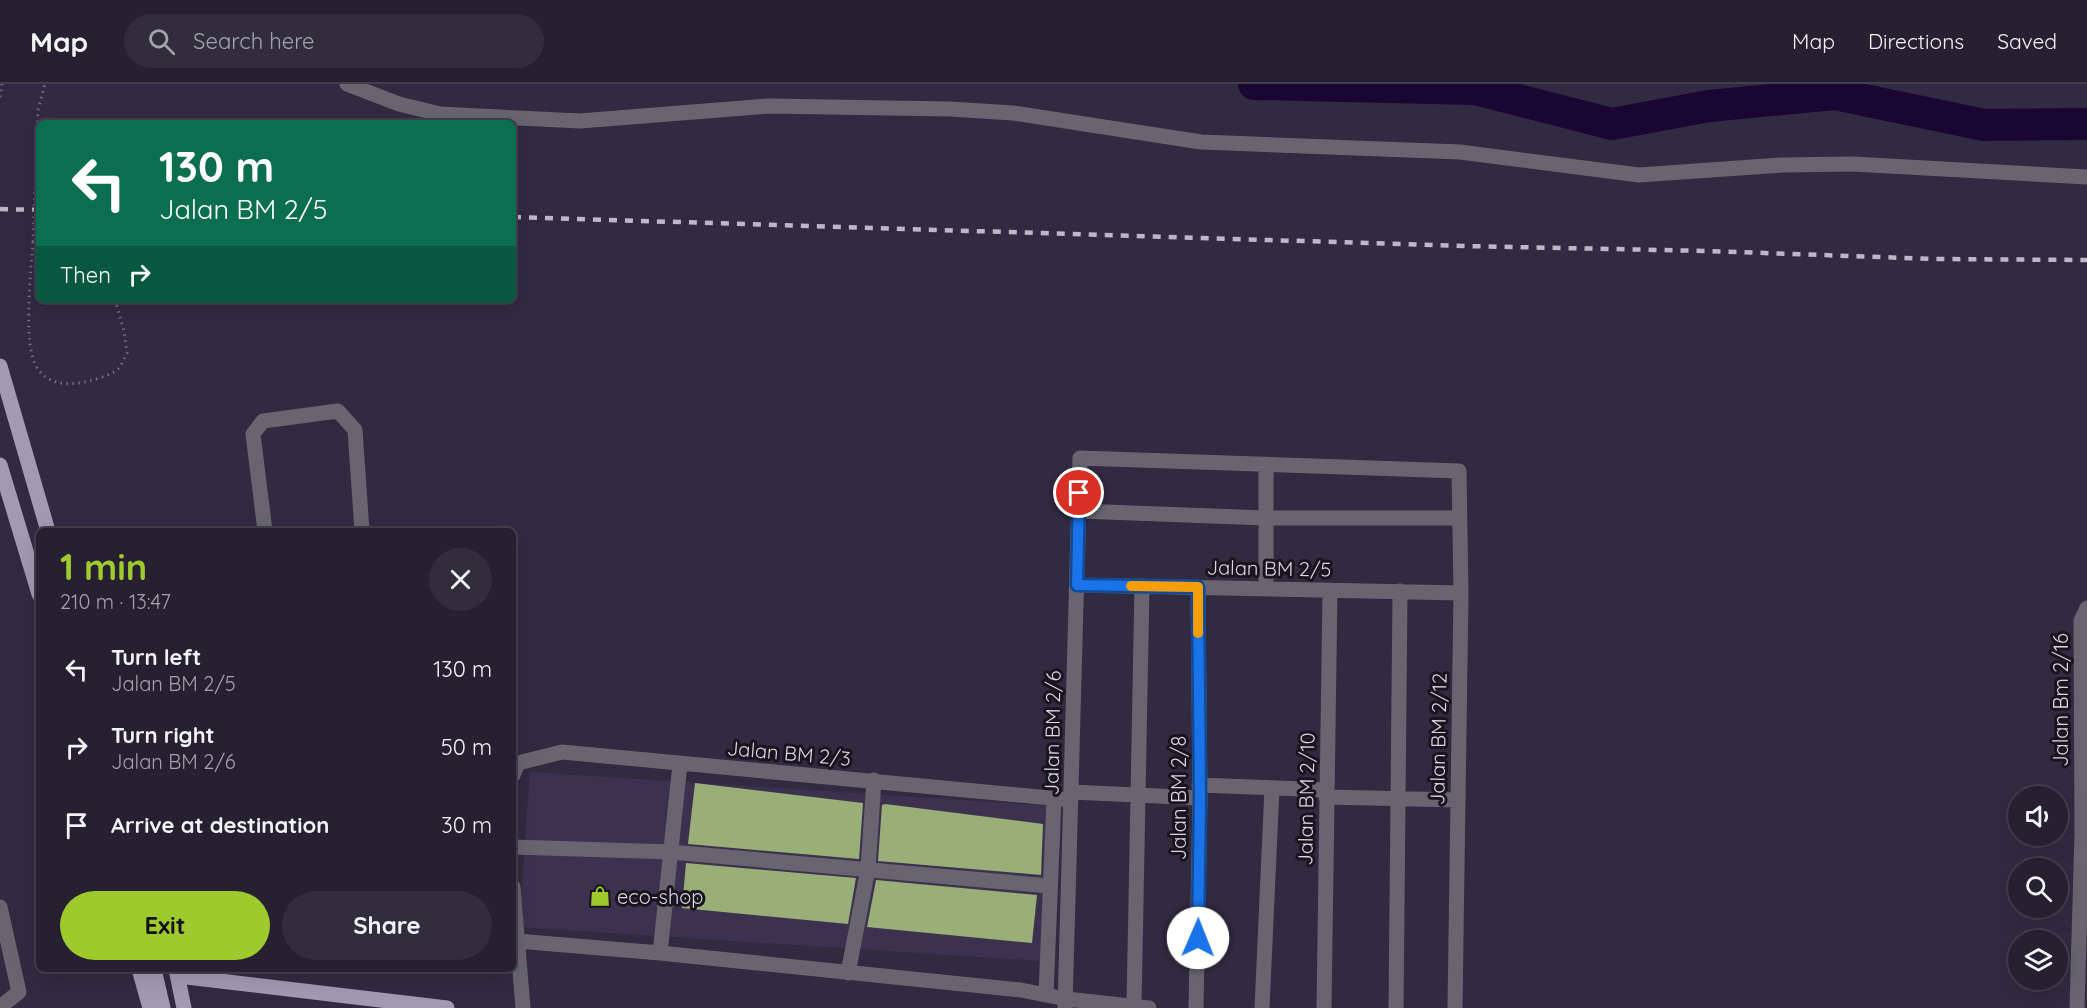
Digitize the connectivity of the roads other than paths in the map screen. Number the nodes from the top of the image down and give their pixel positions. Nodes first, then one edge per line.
1 (347, 84) edge
2 (2087, 177) edge
3 (0, 366) edge
4 (0, 465) edge
5 (1266, 465) junction
6 (1079, 511) junction
7 (1266, 518) junction
8 (1459, 518) junction
9 (47, 528) edge
10 (265, 528) edge
11 (362, 528) edge
12 (36, 584) edge
13 (1077, 585) junction
14 (1142, 586) junction
15 (1198, 587) junction
16 (1266, 589) junction
17 (1330, 590) junction
18 (1400, 591) junction
19 (1461, 593) junction
20 (2087, 608) edge
21 (680, 764) junction
22 (516, 768) edge
23 (874, 780) junction
24 (1272, 788) junction
25 (1200, 791) junction
26 (1327, 794) junction
27 (1138, 795) junction
28 (1072, 796) junction
29 (1054, 799) junction
30 (1399, 799) junction
31 (1458, 800) junction
32 (2084, 833) edge
33 (516, 847) edge
34 (671, 852) junction
35 (868, 869) junction
36 (1050, 886) junction
37 (0, 907) edge
38 (516, 928) edge
39 (517, 941) junction
40 (660, 953) junction
41 (140, 972) edge
42 (154, 972) edge
43 (213, 972) edge
44 (177, 973) edge
45 (848, 973) junction
46 (221, 982) junction
47 (1046, 995) junction
48 (162, 1001) edge
49 (1066, 1003) edge
50 (1134, 1006) junction
51 (0, 1007) edge
52 (150, 1008) edge
53 (187, 1008) edge
54 (447, 1008) edge
55 (523, 1008) edge
56 (1149, 1008) edge
57 (1196, 1008) edge
58 (1262, 1008) edge
59 (1324, 1008) edge
60 (1396, 1008) edge
61 (1455, 1008) edge
62 (2077, 1008) edge

1 - 2 street
3 - 9 main road
4 - 12 main road
5 - 6 street, Jalan BM 2/6
5 - 7 street
5 - 8 street, Jalan BM 2/12
6 - 7 street
6 - 13 street, Jalan BM 2/6
7 - 8 street
7 - 16 street
8 - 19 street, Jalan BM 2/12
10 - 11 street
13 - 14 street, Jalan BM 2/5
13 - 28 street, Jalan BM 2/6
14 - 15 street, Jalan BM 2/5
14 - 27 street
15 - 16 street, Jalan BM 2/5
15 - 25 street, Jalan BM 2/8
16 - 17 street, Jalan BM 2/5
17 - 18 street, Jalan BM 2/5
17 - 26 street, Jalan BM 2/10
18 - 19 street, Jalan BM 2/5
18 - 30 street
19 - 31 street, Jalan BM 2/12
20 - 32 street, Jalan Bm 2/16
21 - 22 street, Jalan BM 2/3
21 - 23 street, Jalan BM 2/3
21 - 34 street
23 - 29 street, Jalan BM 2/3
23 - 35 street
24 - 25 street, Jalan BM 2/3
24 - 26 street, Jalan BM 2/3
24 - 58 street
25 - 27 street, Jalan BM 2/3
25 - 57 street, Jalan BM 2/8
26 - 30 street, Jalan BM 2/3
26 - 59 street, Jalan BM 2/10
27 - 28 street, Jalan BM 2/3
27 - 50 street
28 - 29 street, Jalan BM 2/3
28 - 49 street, Jalan BM 2/6
29 - 36 street
30 - 31 street, Jalan BM 2/3
30 - 60 street
31 - 61 street, Jalan BM 2/12
32 - 62 street, Jalan Bm 2/16
33 - 34 street
34 - 35 street
34 - 40 street
35 - 36 street
35 - 45 street
36 - 47 street
37 - 51 street
38 - 39 street
39 - 40 street
39 - 55 street
40 - 45 street
41 - 52 main road
42 - 48 main road
43 - 46 main road
44 - 46 main road
44 - 48 main road
44 - 53 main road
45 - 47 street
46 - 54 main road
47 - 49 street
48 - 53 main road
49 - 50 street
50 - 56 street

